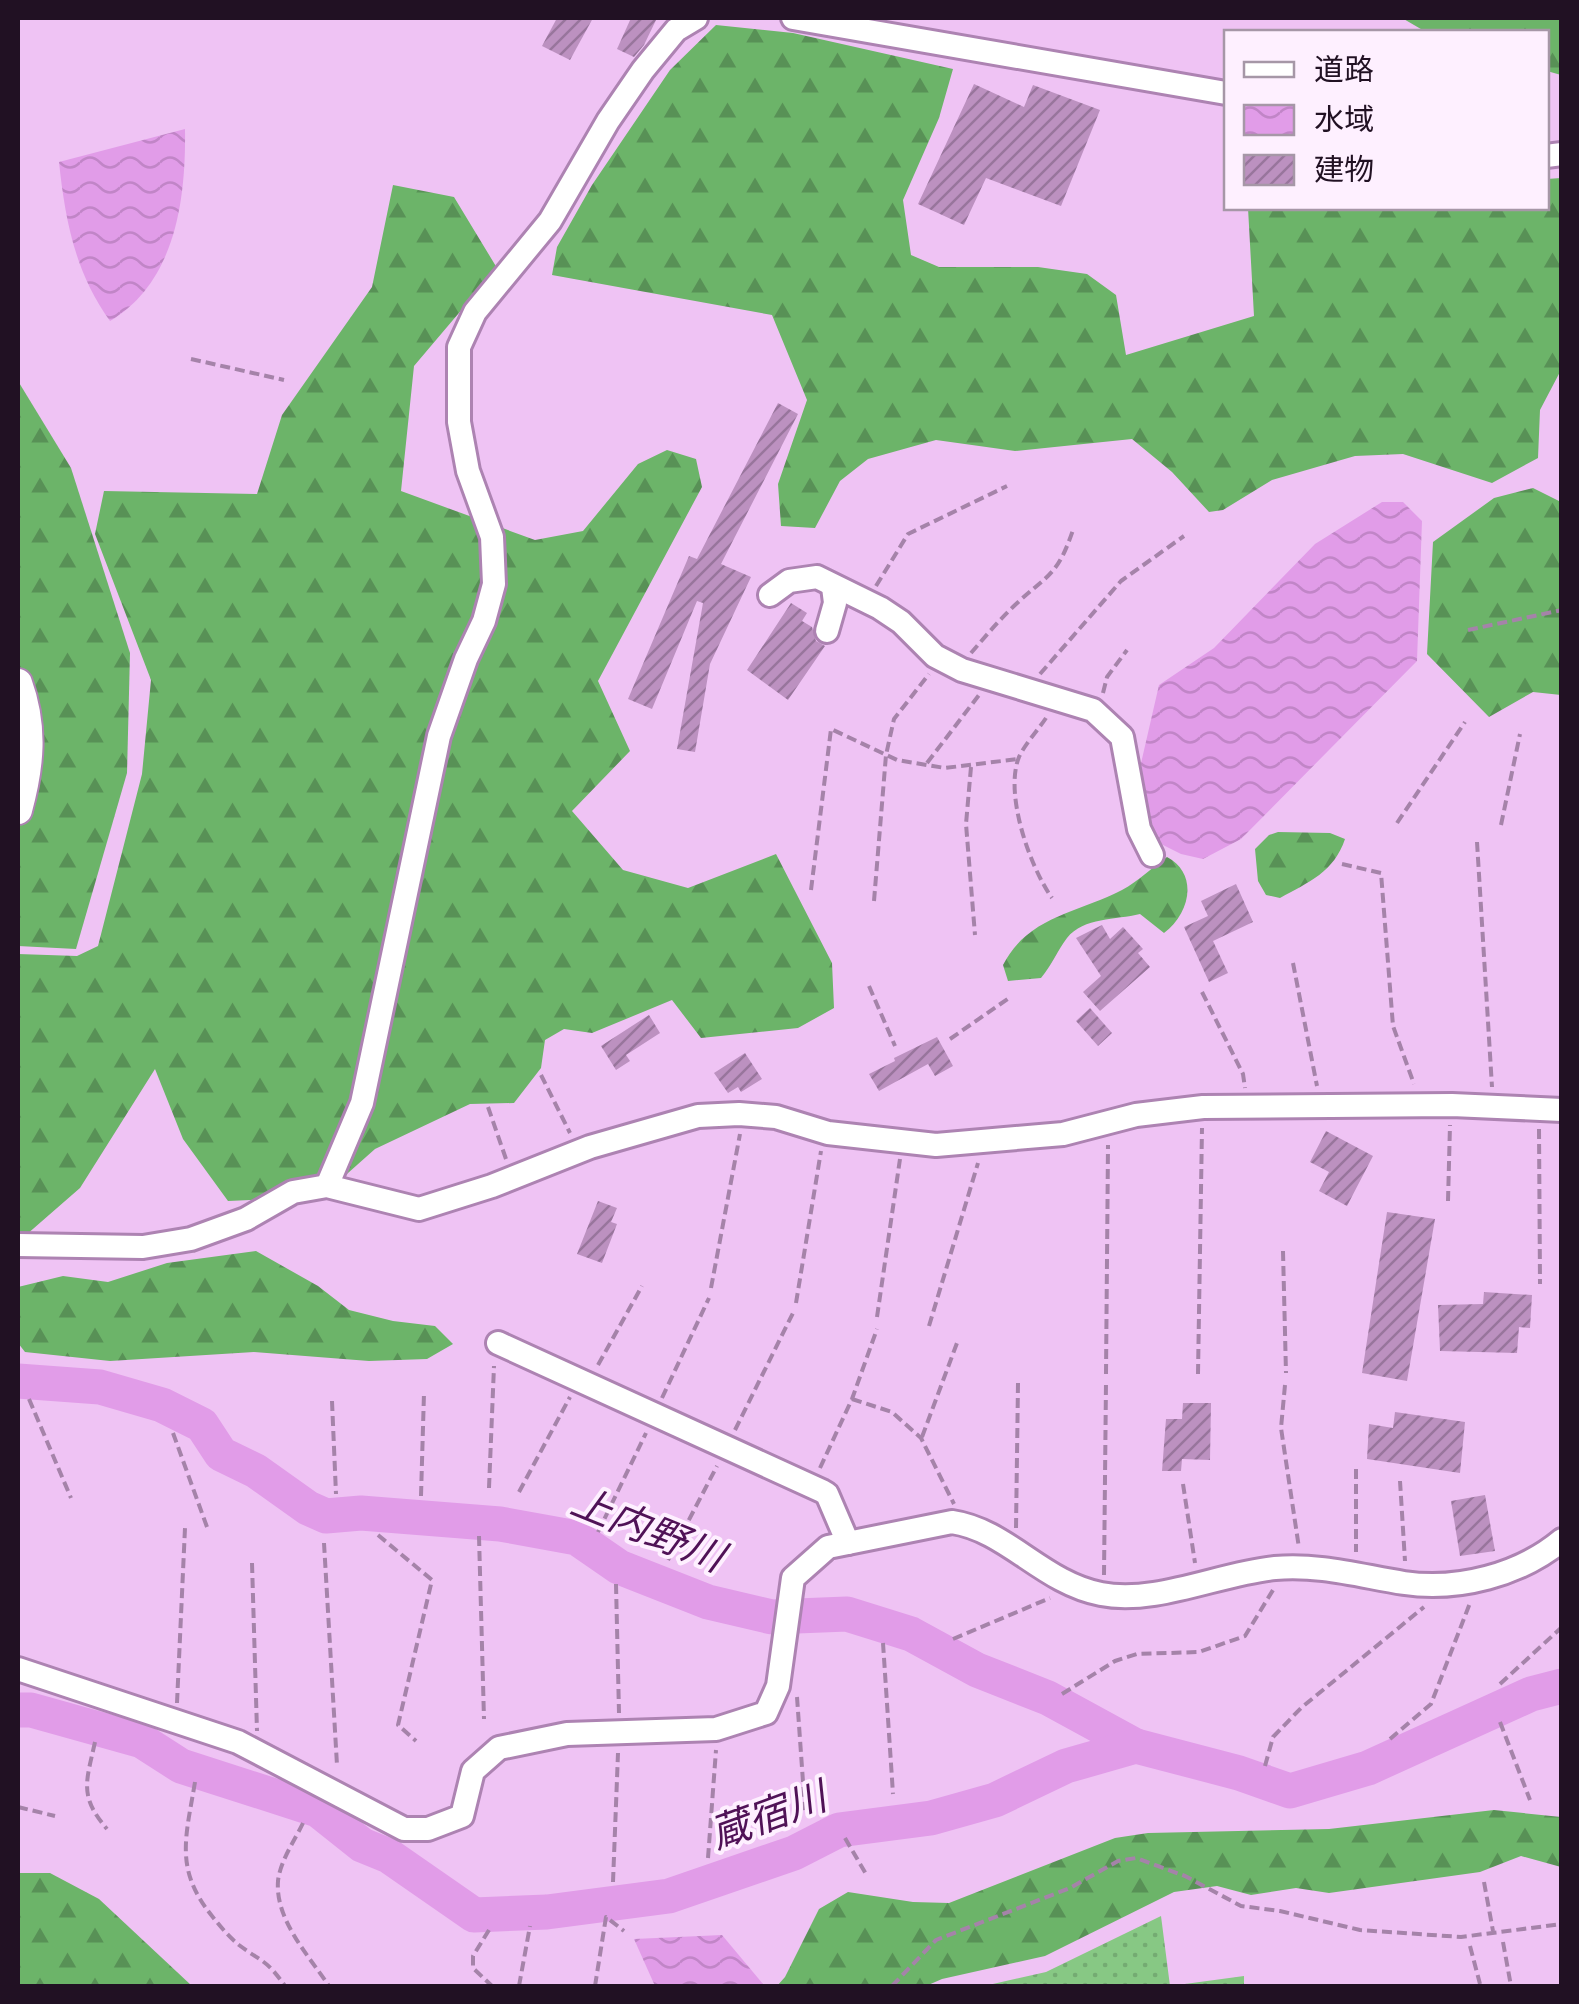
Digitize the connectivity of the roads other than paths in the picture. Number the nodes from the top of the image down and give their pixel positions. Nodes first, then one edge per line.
1 (696, 18) edge
2 (794, 18) edge
3 (1224, 93) edge
4 (833, 587) junction
5 (770, 594) dead end
6 (826, 631) dead end
7 (18, 683) edge
8 (18, 810) edge
9 (1152, 855) dead end
10 (1562, 1110) edge
11 (327, 1186) junction
12 (18, 1245) edge
13 (496, 1350) road end
14 (1562, 1540) edge
15 (848, 1543) junction
16 (18, 1669) edge

1 - 11 street
2 - 3 street
4 - 5 street
4 - 6 street
4 - 9 street
7 - 8 street
10 - 11 street
11 - 12 street
13 - 15 street
14 - 15 street
15 - 16 street

